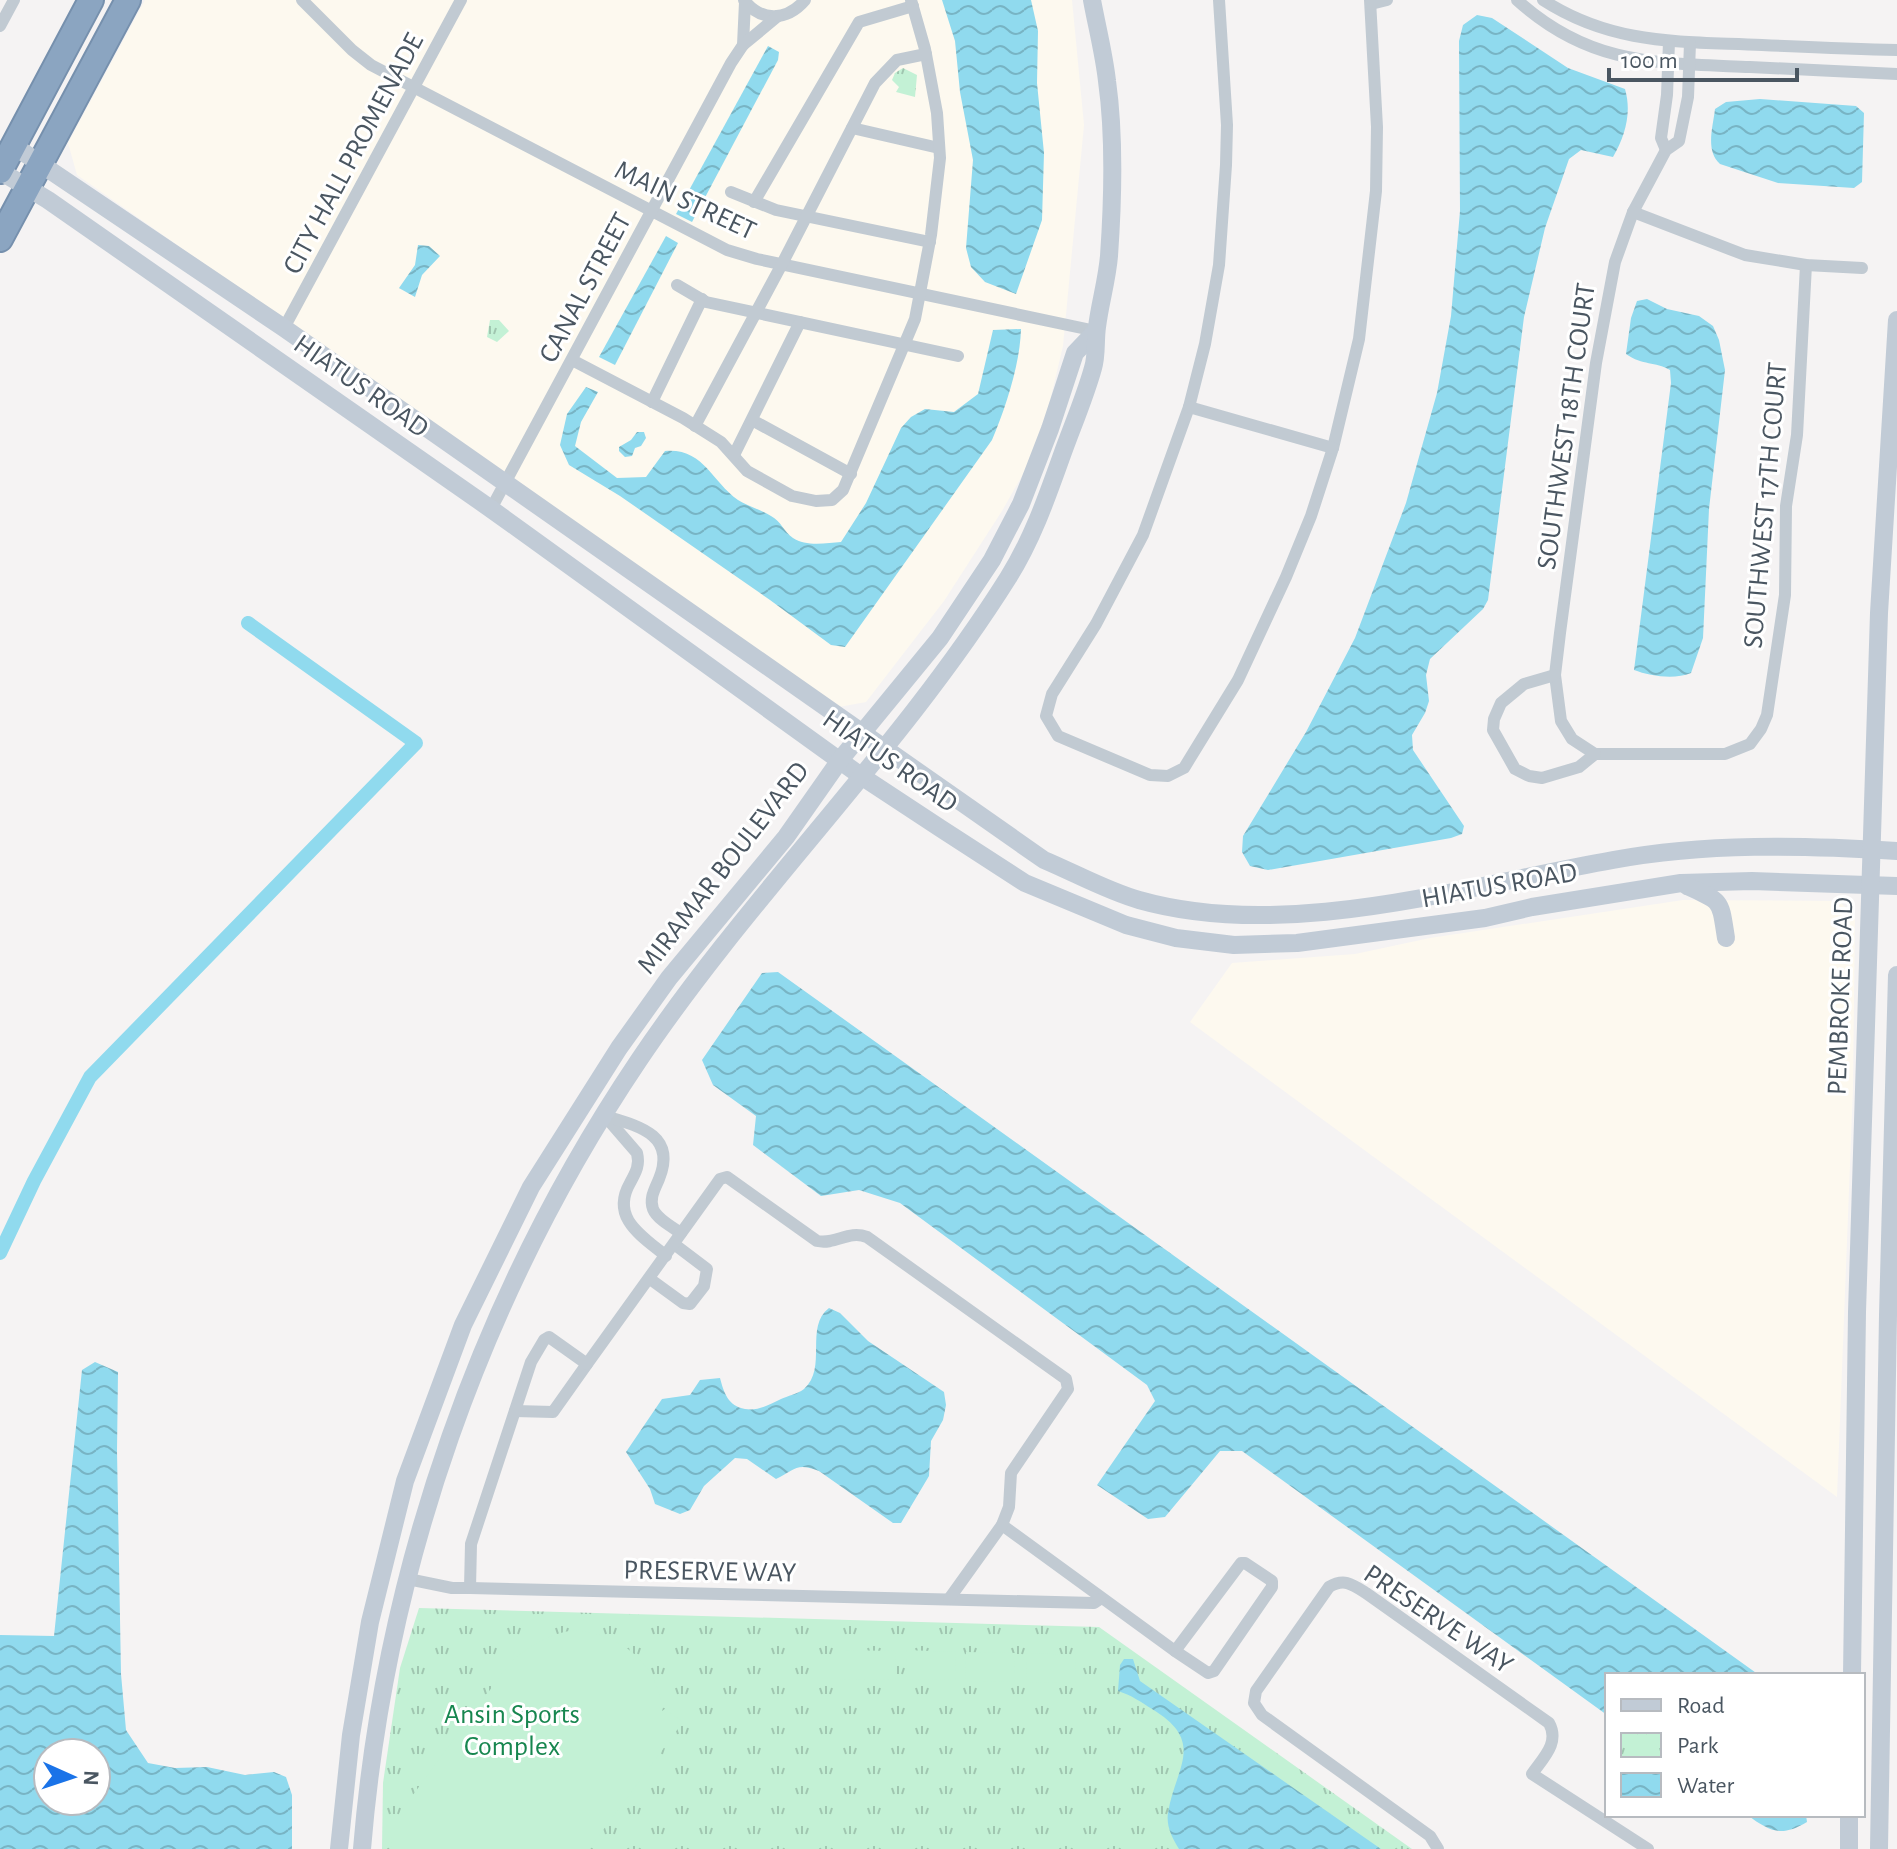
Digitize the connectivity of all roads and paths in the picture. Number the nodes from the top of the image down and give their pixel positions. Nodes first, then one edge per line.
1 (12, 0) edge
2 (91, 0) edge
3 (128, 0) edge
4 (302, 0) edge
5 (461, 0) edge
6 (805, 0) edge
7 (1092, 0) edge
8 (1219, 0) edge
9 (1387, 0) edge
10 (1517, 0) edge
11 (1543, 0) edge
12 (744, 1) edge
13 (1370, 2) edge
14 (912, 3) edge
15 (778, 16) junction
16 (0, 26) edge
17 (1669, 42) junction
18 (1690, 43) junction
19 (743, 45) junction
20 (1817, 48) junction
21 (1897, 50) edge
22 (926, 54) junction
23 (1668, 64) junction
24 (1689, 65) junction
25 (1815, 71) junction
26 (1897, 74) edge
27 (414, 89) junction
28 (852, 128) junction
29 (14, 146) junction
30 (939, 148) junction
31 (1666, 150) junction
32 (41, 162) junction
33 (0, 171) edge
34 (27, 187) junction
35 (731, 192) dead end
36 (754, 202) junction
37 (652, 212) junction
38 (1633, 212) junction
39 (806, 216) junction
40 (0, 239) edge
41 (930, 242) junction
42 (782, 264) junction
43 (1806, 265) junction
44 (1862, 268) dead end
45 (677, 285) dead end
46 (920, 293) junction
47 (702, 299) junction
48 (755, 313) junction
49 (1897, 320) edge
50 (800, 322) junction
51 (284, 328) junction
52 (1096, 331) junction
53 (906, 344) junction
54 (958, 356) dead end
55 (572, 360) junction
56 (652, 402) junction
57 (1189, 407) junction
58 (752, 420) junction
59 (695, 426) junction
60 (1333, 448) junction
61 (734, 455) junction
62 (851, 474) junction
63 (506, 482) junction
64 (491, 509) junction
65 (1555, 675) junction
66 (861, 733) junction
67 (883, 747) junction
68 (1595, 754) junction
69 (840, 760) junction
70 (861, 776) junction
71 (1872, 849) junction
72 (1897, 851) edge
73 (1681, 883) junction
74 (1871, 884) junction
75 (1897, 886) edge
76 (1312, 911) junction
77 (1726, 938) dead end
78 (1315, 940) junction
79 (1897, 975) edge
80 (605, 1116) junction
81 (674, 1244) junction
82 (650, 1279) junction
83 (1857, 1312) junction
84 (1888, 1315) junction
85 (587, 1364) junction
86 (515, 1411) junction
87 (1002, 1525) junction
88 (408, 1579) junction
89 (470, 1588) junction
90 (949, 1599) junction
91 (1100, 1599) junction
92 (1175, 1651) junction
93 (1852, 1673) edge
94 (1872, 1737) edge
95 (1849, 1817) edge
96 (339, 1849) edge
97 (362, 1849) edge
98 (1438, 1849) edge
99 (1648, 1849) edge
100 (1849, 1849) edge
101 (1879, 1849) edge

1 - 16 street
2 - 29 highway
3 - 32 highway
4 - 27 street, MAIN STREET
5 - 27 street, CITY HALL PROMENADE
6 - 15 street, CANAL STREET
7 - 52 main road, MIRAMAR BOULEVARD
8 - 57 street
9 - 13 street
10 - 23 street
11 - 17 street
12 - 15 street
12 - 19 street, CANAL STREET
13 - 60 street
14 - 22 street
14 - 36 street
15 - 19 street, CANAL STREET
17 - 18 street
17 - 23 street, SOUTHWEST 18TH COURT
18 - 20 street
18 - 24 street, SOUTHWEST 18TH COURT
19 - 37 street, CANAL STREET
20 - 21 street
20 - 25 street
22 - 28 street
22 - 30 street
23 - 24 street
23 - 31 street, SOUTHWEST 18TH COURT
24 - 25 street
24 - 31 street, SOUTHWEST 18TH COURT
25 - 26 street
27 - 37 street, MAIN STREET
27 - 51 street, CITY HALL PROMENADE
28 - 30 street
28 - 39 street
29 - 32 main road, HIATUS ROAD
29 - 33 highway
30 - 41 street
31 - 38 street, SOUTHWEST 18TH COURT
32 - 34 highway
32 - 51 main road, HIATUS ROAD
33 - 34 main road, HIATUS ROAD
34 - 40 highway
34 - 64 main road, HIATUS ROAD
35 - 36 street
36 - 39 street
37 - 42 street, MAIN STREET
37 - 55 street, CANAL STREET
38 - 43 street
38 - 65 street, SOUTHWEST 18TH COURT
39 - 41 street
39 - 42 street
41 - 46 street
42 - 46 street, MAIN STREET
42 - 48 street
43 - 44 street
43 - 68 street, SOUTHWEST 17TH COURT
45 - 47 street
46 - 52 street, MAIN STREET
46 - 53 street
47 - 48 street
47 - 56 street
48 - 50 street
48 - 59 street
49 - 71 main road, PEMBROKE ROAD
50 - 53 street
50 - 58 street
51 - 63 main road, HIATUS ROAD
52 - 66 main road, MIRAMAR BOULEVARD
52 - 67 main road, MIRAMAR BOULEVARD
53 - 54 street
53 - 62 street
55 - 56 street
55 - 63 street, CANAL STREET
56 - 59 street
57 - 60 street
57 - 60 street
58 - 61 street
58 - 62 street
59 - 61 street
61 - 62 street
63 - 64 street, CANAL STREET
63 - 66 main road, HIATUS ROAD
64 - 69 main road, HIATUS ROAD
65 - 68 street, SOUTHWEST 18TH COURT
65 - 68 street
66 - 67 main road, HIATUS ROAD
66 - 69 main road, MIRAMAR BOULEVARD
67 - 70 main road, MIRAMAR BOULEVARD
67 - 76 main road, HIATUS ROAD
69 - 70 main road, HIATUS ROAD
69 - 96 main road, MIRAMAR BOULEVARD
70 - 78 main road, HIATUS ROAD
70 - 80 main road, MIRAMAR BOULEVARD
71 - 72 main road, HIATUS ROAD
71 - 74 main road, PEMBROKE ROAD
71 - 76 main road, HIATUS ROAD
73 - 74 main road, HIATUS ROAD
73 - 77 main road
73 - 78 main road, HIATUS ROAD
74 - 75 main road, HIATUS ROAD
74 - 83 main road, PEMBROKE ROAD
76 - 78 main road
79 - 84 main road, PEMBROKE ROAD
80 - 81 street
80 - 81 street
80 - 88 main road, MIRAMAR BOULEVARD
81 - 82 street
81 - 82 street
81 - 87 street
82 - 85 street
83 - 84 main road
83 - 93 main road, PEMBROKE ROAD
84 - 94 main road, PEMBROKE ROAD
85 - 86 street
85 - 86 street
86 - 89 street
87 - 90 street
87 - 91 street
88 - 89 street, PRESERVE WAY
88 - 97 main road, MIRAMAR BOULEVARD
89 - 90 street, PRESERVE WAY
90 - 91 street, PRESERVE WAY
91 - 92 street
92 - 92 street
94 - 101 main road, PEMBROKE ROAD
95 - 100 main road
98 - 99 street, PRESERVE WAY

